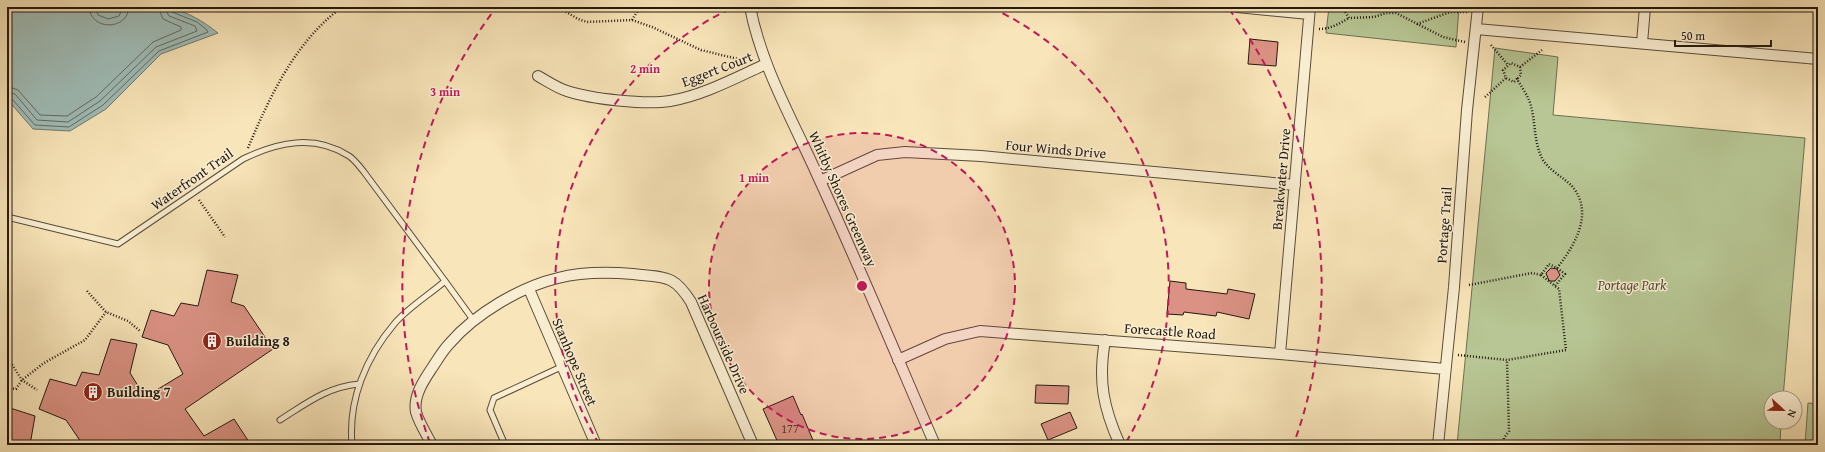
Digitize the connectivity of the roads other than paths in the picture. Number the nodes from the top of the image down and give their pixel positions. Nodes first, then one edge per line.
1 (750, 7) edge
2 (1237, 7) edge
3 (1478, 7) edge
4 (1645, 7) edge
5 (1310, 11) edge
6 (1476, 29) junction
7 (1642, 43) junction
8 (1818, 59) edge
9 (766, 64) junction
10 (538, 76) dead end
11 (820, 181) junction
12 (1295, 185) junction
13 (7, 217) edge
14 (445, 281) junction
15 (529, 289) junction
16 (474, 321) junction
17 (1104, 340) junction
18 (1280, 354) junction
19 (898, 360) junction
20 (561, 368) junction
21 (1445, 369) junction
22 (359, 384) junction
23 (280, 420) dead end
24 (352, 445) edge
25 (432, 445) edge
26 (505, 445) edge
27 (596, 445) edge
28 (753, 445) edge
29 (935, 445) edge
30 (1120, 445) edge
31 (1438, 445) edge

1 - 9 street, Whitby Shores Greenway
2 - 5 street
3 - 6 street, Portage Trail
4 - 7 street
5 - 12 street, Breakwater Drive
6 - 7 street
6 - 21 street, Portage Trail
7 - 8 street
9 - 10 street, Eggert Court
9 - 11 street, Whitby Shores Greenway
11 - 12 street, Four Winds Drive
11 - 19 street, Whitby Shores Greenway
12 - 18 street, Breakwater Drive
13 - 14 lane, Waterfront Trail
14 - 16 lane
14 - 22 lane
15 - 16 street, Harbourside Drive
15 - 20 street, Stanhope Street
15 - 28 street, Harbourside Drive
16 - 25 street, Harbourside Drive
17 - 18 street, Forecastle Road
17 - 19 street, Forecastle Road
17 - 30 street
18 - 21 street, Forecastle Road
19 - 29 street, Whitby Shores Greenway
20 - 26 lane
20 - 27 street, Stanhope Street
21 - 31 street, Portage Trail
22 - 23 lane
22 - 24 lane

